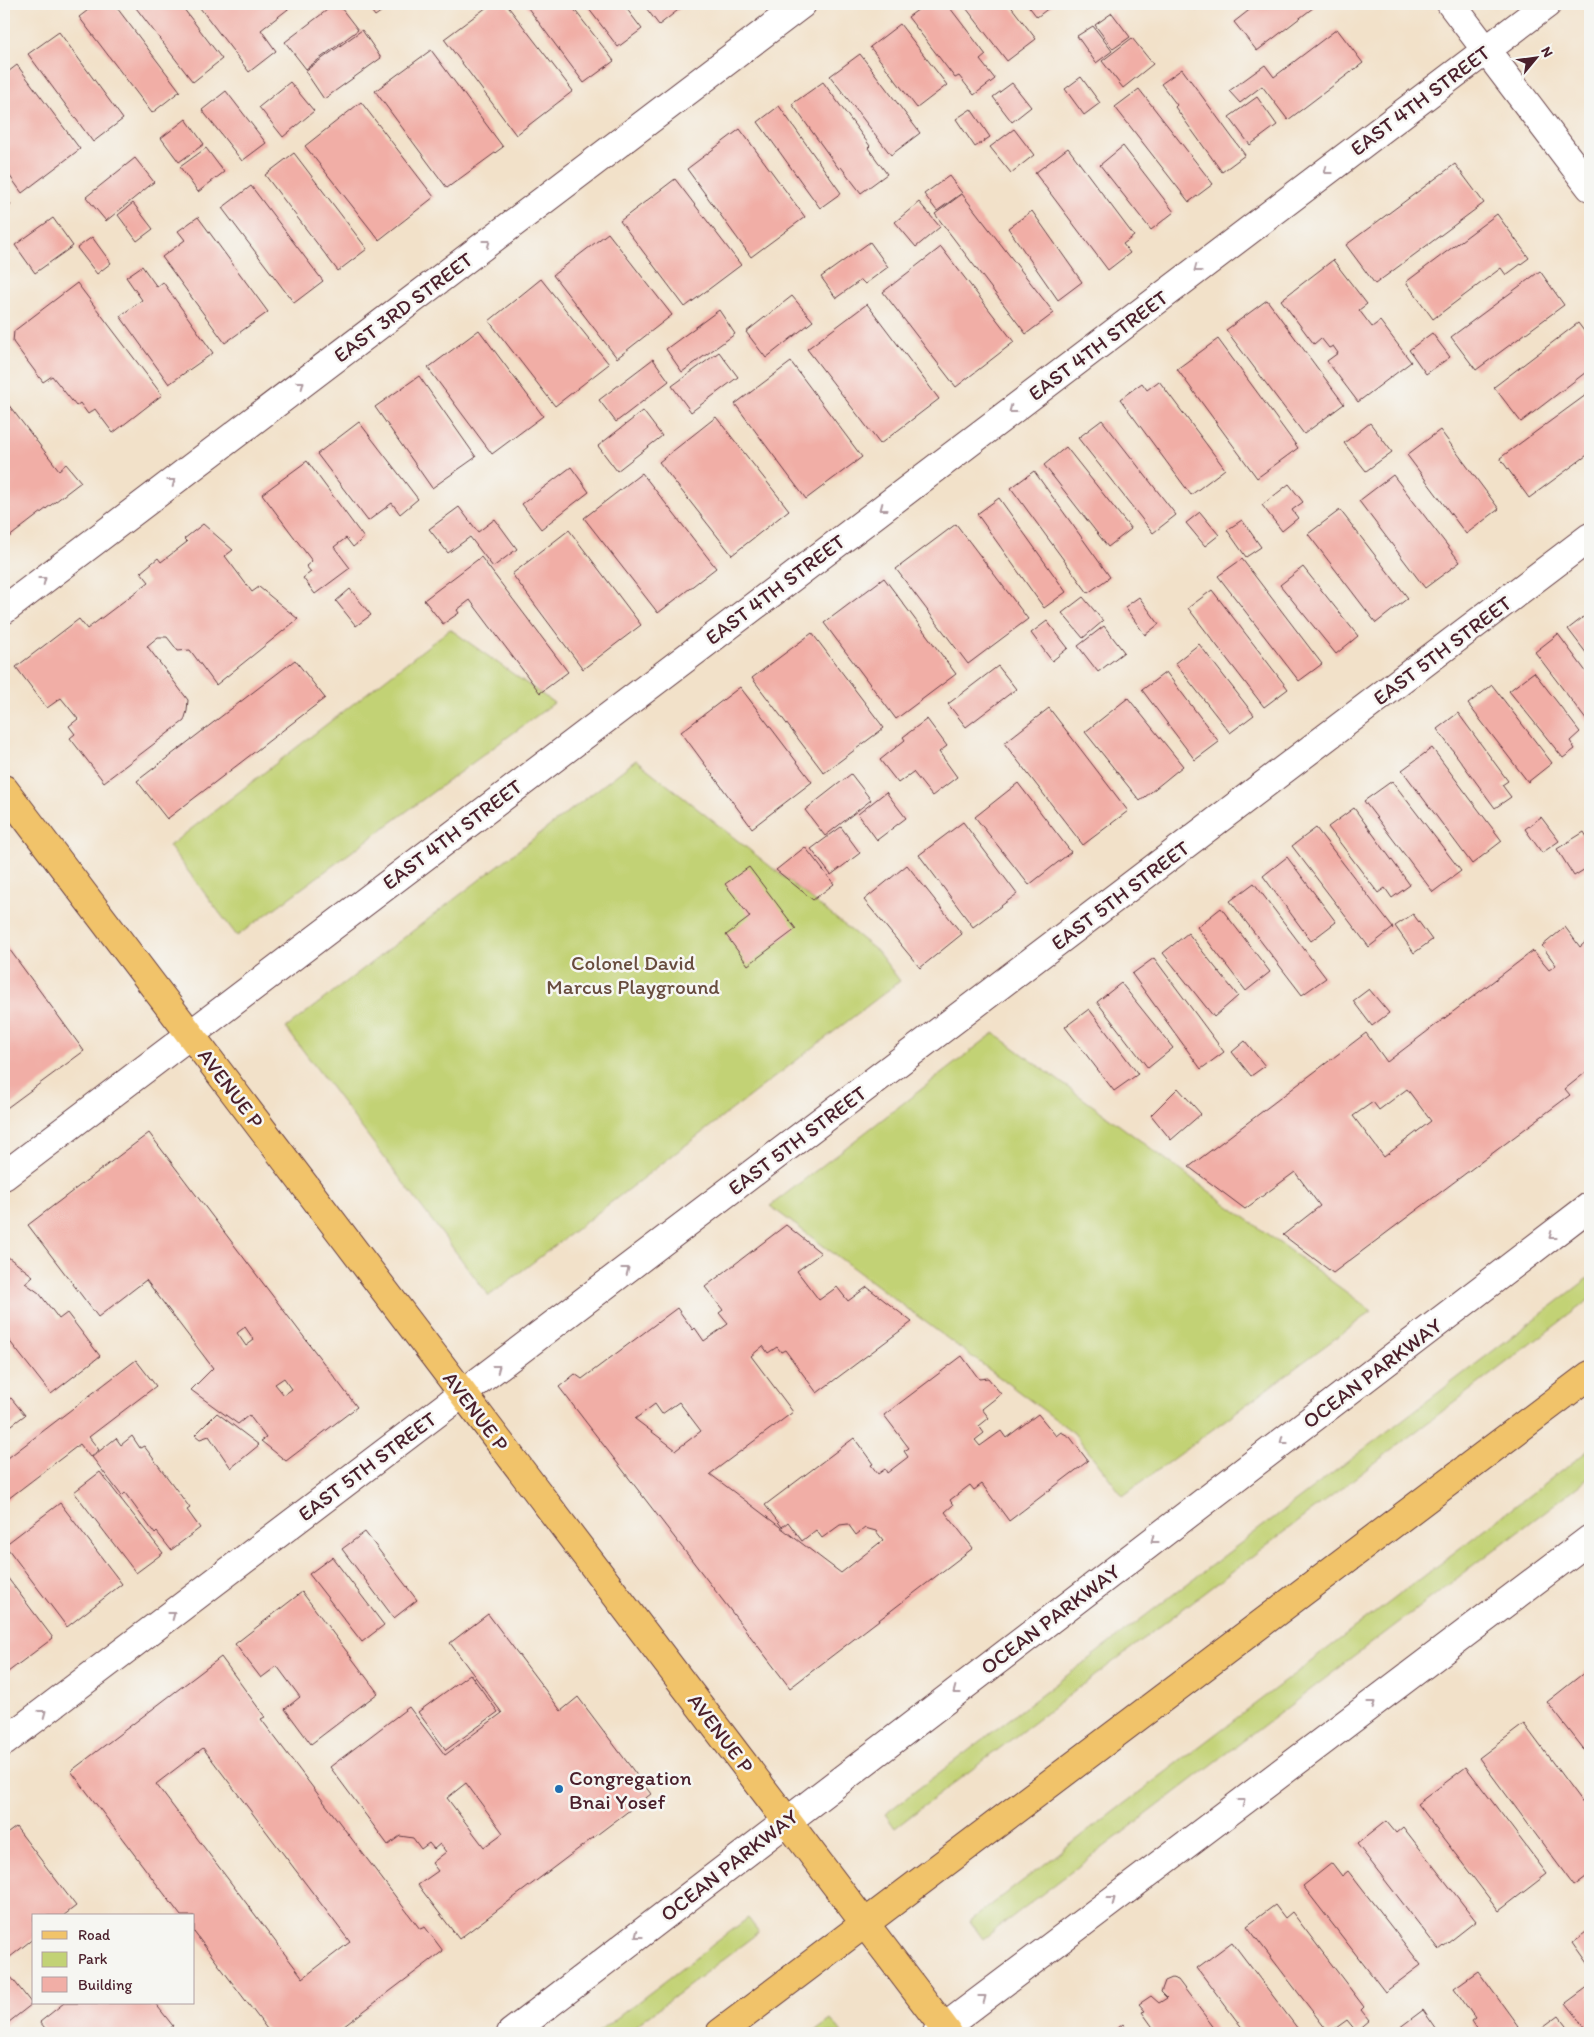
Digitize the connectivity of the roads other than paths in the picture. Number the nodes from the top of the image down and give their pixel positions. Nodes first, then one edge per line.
1 (802, 4) edge
2 (1451, 4) edge
3 (1547, 4) edge
4 (1486, 50) junction
5 (1590, 187) edge
6 (1590, 537) edge
7 (4, 610) edge
8 (4, 789) edge
9 (189, 1034) junction
10 (4, 1176) edge
11 (1590, 1206) edge
12 (1590, 1375) edge
13 (463, 1394) junction
14 (1590, 1539) edge
15 (4, 1742) edge
16 (788, 1820) junction
17 (866, 1924) junction
18 (943, 2032) edge
19 (511, 2033) edge
20 (720, 2033) edge

7 -> 1 street, EAST 3RD STREET
2 - 4 street
3 - 4 street, EAST 4TH STREET
4 - 5 street
4 -> 9 street, EAST 4TH STREET
13 -> 6 street, EAST 5TH STREET
8 - 9 main road, AVENUE P
9 - 10 street, EAST 4TH STREET
9 - 13 main road, AVENUE P
11 -> 16 street, OCEAN PARKWAY
12 - 17 main road
15 -> 13 street, EAST 5TH STREET
13 - 16 main road, AVENUE P
18 -> 14 street
16 - 17 main road, AVENUE P
16 -> 19 street, OCEAN PARKWAY
17 - 18 main road, AVENUE P
17 - 20 main road

